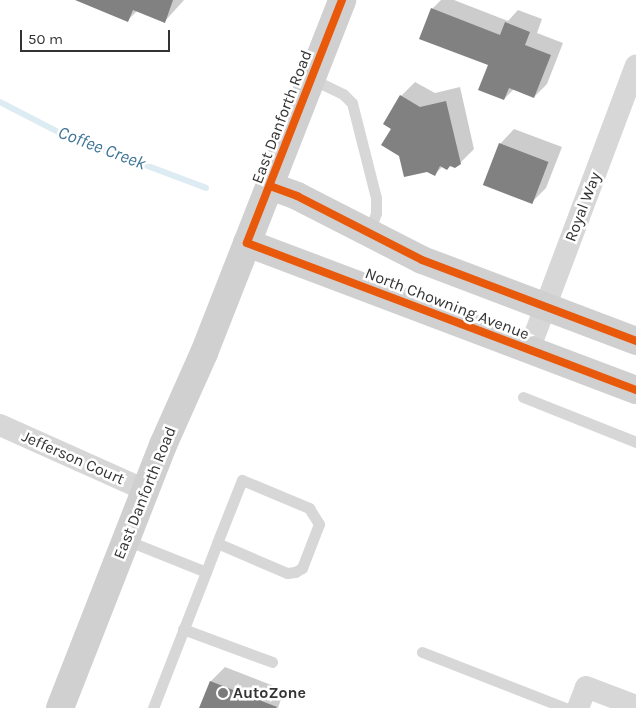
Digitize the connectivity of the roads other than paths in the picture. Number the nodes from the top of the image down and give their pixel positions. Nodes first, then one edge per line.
1 (342, 0) edge
2 (636, 66) edge
3 (312, 78) junction
4 (270, 186) junction
5 (368, 235) junction
6 (247, 243) junction
7 (545, 306) junction
8 (636, 341) edge
9 (529, 350) junction
10 (636, 390) edge
11 (523, 397) dead end
12 (0, 425) edge
13 (636, 442) edge
14 (145, 490) junction
15 (126, 540) junction
16 (217, 544) junction
17 (206, 572) junction
18 (184, 629) junction
19 (422, 652) dead end
20 (272, 662) dead end
21 (582, 698) edge
22 (636, 706) edge
23 (60, 708) edge
24 (152, 708) edge
25 (566, 708) edge

1 - 3 street, East Danforth Road
2 - 7 street, Royal Way
3 - 4 street, East Danforth Road
3 - 5 lane
4 - 5 street, North Chowning Avenue
4 - 6 street, East Danforth Road
5 - 7 street, North Chowning Avenue
6 - 9 street, North Chowning Avenue
6 - 14 street, East Danforth Road
7 - 8 street, North Chowning Avenue
7 - 9 street, Royal Way
9 - 10 street, North Chowning Avenue
11 - 13 lane
12 - 14 street, Jefferson Court
14 - 15 street, East Danforth Road
15 - 17 lane
15 - 23 street, East Danforth Road
16 - 16 lane
16 - 17 lane
17 - 18 lane
18 - 20 lane
18 - 24 lane
19 - 25 lane
21 - 22 street

